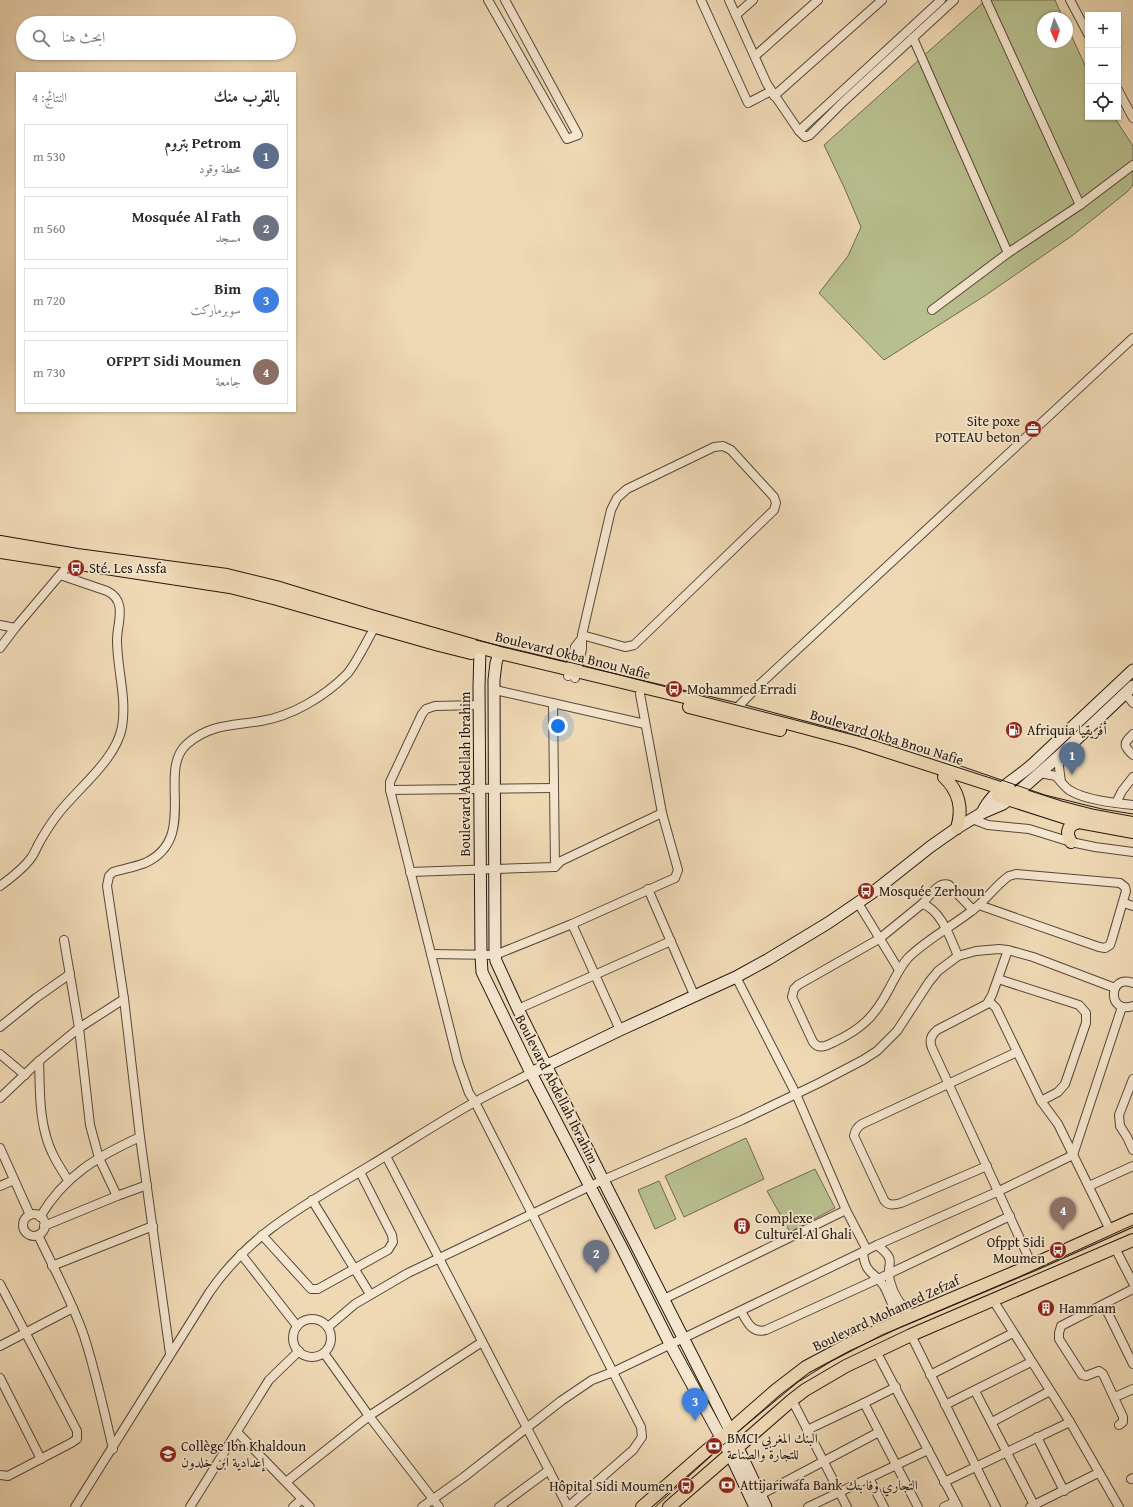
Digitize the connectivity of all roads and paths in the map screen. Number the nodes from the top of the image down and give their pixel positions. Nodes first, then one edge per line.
1 (488, 0) edge
2 (505, 0) edge
3 (701, 0) edge
4 (729, 0) edge
5 (752, 0) edge
6 (818, 0) edge
7 (882, 0) edge
8 (941, 0) edge
9 (954, 0) edge
10 (986, 0) edge
11 (1070, 0) edge
12 (736, 15) junction
13 (1085, 28) edge
14 (913, 38) junction
15 (755, 56) junction
16 (773, 93) junction
17 (1121, 96) edge
18 (1133, 118) edge
19 (799, 131) junction
20 (1133, 165) edge
21 (1080, 205) junction
22 (1008, 253) junction
23 (932, 310) dead end
24 (1133, 338) edge
25 (0, 542) edge
26 (0, 552) edge
27 (70, 563) junction
28 (60, 575) junction
29 (0, 625) edge
30 (375, 627) junction
31 (15, 628) junction
32 (582, 637) junction
33 (0, 648) edge
34 (480, 651) junction
35 (498, 656) junction
36 (1133, 670) edge
37 (572, 674) junction
38 (495, 690) junction
39 (640, 694) junction
40 (1131, 694) edge
41 (553, 703) junction
42 (479, 705) junction
43 (732, 713) junction
44 (645, 724) junction
45 (1133, 734) edge
46 (1133, 755) edge
47 (1059, 756) junction
48 (1040, 773) junction
49 (1133, 776) edge
50 (944, 777) junction
51 (1061, 783) junction
52 (480, 788) junction
53 (554, 788) junction
54 (495, 789) junction
55 (390, 790) junction
56 (998, 792) junction
57 (1013, 796) junction
58 (1116, 803) junction
59 (1133, 805) edge
60 (662, 813) junction
61 (977, 816) junction
62 (1079, 822) junction
63 (1133, 823) edge
64 (956, 828) junction
65 (1133, 832) edge
66 (1071, 842) junction
67 (1133, 852) edge
68 (555, 867) junction
69 (495, 869) junction
70 (480, 870) junction
71 (410, 872) junction
72 (0, 886) edge
73 (648, 889) junction
74 (858, 903) junction
75 (1124, 903) junction
76 (922, 904) junction
77 (1133, 906) edge
78 (976, 908) junction
79 (572, 924) junction
80 (947, 929) junction
81 (879, 939) junction
82 (64, 940) dead end
83 (671, 941) junction
84 (1008, 950) junction
85 (430, 954) junction
86 (481, 956) junction
87 (495, 956) junction
88 (958, 956) junction
89 (899, 970) junction
90 (70, 974) junction
91 (594, 974) junction
92 (736, 978) junction
93 (998, 979) junction
94 (1132, 980) edge
95 (1115, 988) junction
96 (695, 997) junction
97 (124, 999) junction
98 (989, 1001) junction
99 (1133, 1006) edge
100 (1122, 1007) junction
101 (518, 1009) junction
102 (0, 1027) edge
103 (79, 1028) junction
104 (620, 1030) junction
105 (1017, 1052) junction
106 (0, 1054) edge
107 (39, 1061) junction
108 (547, 1065) junction
109 (531, 1073) junction
110 (25, 1075) junction
111 (1133, 1078) edge
112 (948, 1083) junction
113 (796, 1094) junction
114 (0, 1098) edge
115 (1041, 1101) junction
116 (475, 1102) junction
117 (1130, 1135) edge
118 (140, 1137) junction
119 (0, 1148) edge
120 (1133, 1150) edge
121 (386, 1156) junction
122 (1073, 1156) junction
123 (99, 1158) junction
124 (987, 1166) junction
125 (1133, 1166) edge
126 (360, 1172) junction
127 (14, 1180) junction
128 (68, 1180) junction
129 (603, 1180) junction
130 (147, 1185) junction
131 (0, 1186) edge
132 (1089, 1186) junction
133 (590, 1187) junction
134 (998, 1191) junction
135 (117, 1196) junction
136 (312, 1200) junction
137 (846, 1210) junction
138 (531, 1214) junction
139 (30, 1215) junction
140 (1010, 1216) junction
141 (40, 1217) junction
142 (1133, 1220) edge
143 (44, 1226) junction
144 (153, 1226) junction
145 (1110, 1230) junction
146 (38, 1235) junction
147 (262, 1235) junction
148 (1133, 1240) edge
149 (877, 1245) junction
150 (1115, 1248) junction
151 (865, 1251) junction
152 (241, 1254) junction
153 (438, 1258) junction
154 (1032, 1265) junction
155 (52, 1266) junction
156 (354, 1269) junction
157 (890, 1273) junction
158 (878, 1279) junction
159 (0, 1284) edge
160 (1133, 1289) edge
161 (370, 1294) junction
162 (664, 1299) junction
163 (993, 1300) junction
164 (1104, 1306) junction
165 (73, 1308) junction
166 (741, 1311) junction
167 (912, 1316) junction
168 (899, 1321) junction
169 (297, 1326) junction
170 (328, 1327) junction
171 (25, 1332) junction
172 (1013, 1333) junction
173 (912, 1335) junction
174 (684, 1337) junction
175 (482, 1342) junction
176 (670, 1344) junction
177 (0, 1346) edge
178 (299, 1351) junction
179 (876, 1351) junction
180 (324, 1353) junction
181 (170, 1354) junction
182 (1032, 1362) junction
183 (1133, 1364) edge
184 (613, 1372) junction
185 (930, 1375) junction
186 (0, 1378) edge
187 (896, 1387) junction
188 (1133, 1389) edge
189 (975, 1390) junction
190 (1050, 1391) junction
191 (1115, 1397) junction
192 (792, 1400) junction
193 (864, 1403) junction
194 (946, 1405) junction
195 (369, 1416) junction
196 (992, 1422) junction
197 (1070, 1422) junction
198 (1119, 1425) dead end
199 (527, 1428) junction
200 (807, 1430) junction
201 (730, 1431) junction
202 (237, 1432) junction
203 (879, 1432) junction
204 (1037, 1437) junction
205 (721, 1439) junction
206 (113, 1449) junction
207 (928, 1450) junction
208 (734, 1451) junction
209 (1007, 1452) junction
210 (41, 1459) junction
211 (823, 1461) junction
212 (897, 1464) junction
213 (976, 1467) junction
214 (549, 1470) junction
215 (1098, 1473) junction
216 (0, 1475) edge
217 (869, 1478) junction
218 (286, 1482) junction
219 (944, 1482) junction
220 (1064, 1490) junction
221 (839, 1492) junction
222 (760, 1495) junction
223 (302, 1499) junction
224 (433, 1499) junction
225 (956, 1504) edge
226 (1032, 1506) edge
227 (1116, 1506) edge
228 (75, 1507) edge
229 (190, 1507) edge
230 (293, 1507) edge
231 (310, 1507) edge
232 (422, 1507) edge
233 (439, 1507) edge
234 (499, 1507) edge
235 (568, 1507) edge
236 (642, 1507) edge
237 (669, 1507) edge
238 (755, 1507) edge
239 (766, 1507) edge
240 (808, 1507) edge
241 (847, 1507) edge
242 (884, 1507) edge
243 (918, 1507) edge
244 (944, 1507) edge
245 (996, 1507) edge

1 - 2 street
3 - 16 street
4 - 12 street
5 - 12 street
6 - 15 street
7 - 16 street
8 - 19 street
9 - 14 street
10 - 21 street
11 - 13 street
12 - 15 street
14 - 19 street
14 - 22 street
15 - 16 street
16 - 19 street
17 - 18 street
20 - 21 street
21 - 22 street
22 - 23 street
24 - 43 street
25 - 34 main road, Boulevard Okba Bnou Nafie
26 - 27 main road, Boulevard Okba Bnou Nafie
27 - 28 street
27 - 30 main road, Boulevard Okba Bnou Nafie
28 - 31 street
28 - 72 street
29 - 31 street
30 - 34 main road, Boulevard Okba Bnou Nafie
30 - 97 street
31 - 33 street
32 - 32 street
32 - 37 street
34 - 35 main road, Boulevard Okba Bnou Nafie
34 - 42 street, Boulevard Abdellah Ibrahim
35 - 37 main road, Boulevard Okba Bnou Nafie
35 - 38 street, Boulevard Abdellah Ibrahim
36 - 56 street
37 - 39 main road, Boulevard Okba Bnou Nafie
37 - 43 main road, Boulevard Okba Bnou Nafie
38 - 41 street
38 - 54 street, Boulevard Abdellah Ibrahim
39 - 43 main road, Boulevard Okba Bnou Nafie
39 - 44 street
40 - 47 street
41 - 44 street
41 - 53 street
42 - 52 street, Boulevard Abdellah Ibrahim
42 - 55 street
43 - 50 main road, Boulevard Okba Bnou Nafie
43 - 56 main road, Boulevard Okba Bnou Nafie
44 - 60 street
45 - 46 street
47 - 48 street
47 - 51 street
48 - 51 street
48 - 57 street
49 - 58 street
50 - 56 main road, Boulevard Okba Bnou Nafie
50 - 64 main road
51 - 58 street
52 - 54 street
52 - 55 street
52 - 70 street, Boulevard Abdellah Ibrahim
53 - 54 street
53 - 68 street
54 - 69 street, Boulevard Abdellah Ibrahim
55 - 71 street
56 - 57 main road, Boulevard Okba Bnou Nafie
56 - 61 street
57 - 61 street
57 - 62 main road, Boulevard Okba Bnou Nafie
57 - 63 main road, Boulevard Okba Bnou Nafie
58 - 59 street
60 - 68 street
60 - 73 street
61 - 64 street
61 - 66 street
62 - 65 main road, Boulevard Okba Bnou Nafie
62 - 66 main road
64 - 74 street
66 - 67 street
68 - 69 street
69 - 70 street
69 - 87 street, Boulevard Abdellah Ibrahim
70 - 71 street
70 - 86 street, Boulevard Abdellah Ibrahim
71 - 85 street
73 - 79 street
73 - 83 street
74 - 81 street
74 - 92 street
75 - 77 street
75 - 78 street
75 - 78 street
76 - 78 street
76 - 80 street
76 - 81 street
78 - 80 street
79 - 87 street
79 - 91 street
80 - 88 street
80 - 89 street
81 - 89 street
81 - 89 street
82 - 90 street
83 - 91 street
83 - 96 street
84 - 88 street
84 - 93 street
84 - 95 street
85 - 86 street
85 - 116 street
86 - 87 street
86 - 109 street, Boulevard Abdellah Ibrahim
87 - 101 street, Boulevard Abdellah Ibrahim
88 - 113 street
90 - 102 street
90 - 103 street
91 - 101 street
91 - 104 street
92 - 96 street
92 - 113 street
93 - 98 street
93 - 115 street
94 - 95 street
95 - 100 street
96 - 104 street
97 - 103 street
97 - 118 street
98 - 105 street
98 - 112 street
99 - 100 street
100 - 122 street
101 - 108 street, Boulevard Abdellah Ibrahim
103 - 107 street
103 - 123 street
104 - 108 street
105 - 112 street
105 - 115 street
106 - 110 street
107 - 110 street
107 - 128 street
108 - 109 street
108 - 129 street, Boulevard Abdellah Ibrahim
109 - 116 street
109 - 133 street, Boulevard Abdellah Ibrahim
110 - 114 street
111 - 117 street
112 - 124 street
112 - 124 street
113 - 129 street
113 - 137 street
115 - 122 street
116 - 121 street
116 - 138 street
117 - 120 street
118 - 123 street
118 - 130 street
119 - 127 street
121 - 126 street
121 - 153 street
122 - 132 street
122 - 134 street
123 - 128 street
123 - 135 street
124 - 134 street
125 - 132 street
126 - 136 street
126 - 156 street
127 - 131 street
127 - 139 street
128 - 141 street
129 - 133 street
129 - 162 street, Boulevard Abdellah Ibrahim
130 - 135 street
130 - 144 street
132 - 145 street
133 - 138 street
133 - 176 street, Boulevard Abdellah Ibrahim
134 - 140 street
134 - 149 street
135 - 143 street
136 - 147 street
136 - 156 street
137 - 151 street
137 - 162 street
138 - 153 street
138 - 184 street
139 - 141 street
139 - 146 street
140 - 154 street
140 - 157 street
141 - 143 street
142 - 145 main road, Boulevard Mohamed Zefzaf
143 - 146 street
144 - 155 street
144 - 181 street
145 - 154 main road, Boulevard Mohamed Zefzaf
146 - 155 street
147 - 152 street
147 - 156 street
148 - 150 main road
149 - 151 street
149 - 157 street
150 - 160 street
150 - 163 main road
151 - 158 street
151 - 166 street
152 - 169 street
152 - 181 street
153 - 161 street
153 - 175 street
154 - 167 main road, Boulevard Mohamed Zefzaf
155 - 165 street
156 - 161 street
157 - 158 street
157 - 167 street
158 - 166 street
158 - 168 street
159 - 171 street
160 - 164 street
161 - 170 street
162 - 174 street, Boulevard Abdellah Ibrahim
163 - 172 street
163 - 173 main road
164 - 183 street
164 - 191 street
165 - 171 street
165 - 206 street
166 - 174 street
167 - 168 main road, Boulevard Mohamed Zefzaf
168 - 201 main road, Boulevard Mohamed Zefzaf
169 - 170 street
169 - 178 street
170 - 180 street
171 - 177 street
171 - 210 street
172 - 182 street
172 - 185 street
173 - 179 main road
173 - 185 street
174 - 176 street
174 - 201 street, Boulevard Abdellah Ibrahim
175 - 195 street
175 - 199 street
176 - 184 street
176 - 205 street, Boulevard Abdellah Ibrahim
178 - 180 street
178 - 202 street
179 - 187 street
179 - 192 main road
180 - 195 street
181 - 206 street
182 - 189 street
182 - 190 street
184 - 199 street
184 - 235 street
185 - 194 street
186 - 210 street
187 - 193 street
187 - 207 street
188 - 191 street
189 - 194 street
189 - 196 street
190 - 196 street
190 - 197 street
191 - 198 street
192 - 200 street
192 - 208 main road
193 - 200 street
193 - 203 street
194 - 213 street
195 - 218 street
195 - 224 street
196 - 209 street
197 - 204 street
197 - 215 street
199 - 214 street
199 - 224 street
200 - 211 street
201 - 205 main road, Boulevard Mohamed Zefzaf
201 - 208 street, Boulevard Abdellah Ibrahim
202 - 218 street
202 - 229 street
203 - 211 street
203 - 212 street
204 - 209 street
204 - 220 street
205 - 208 street, Boulevard Abdellah Ibrahim
205 - 236 main road, Boulevard Mohamed Zefzaf
206 - 228 street
207 - 212 street
207 - 219 street
208 - 222 street, Boulevard Abdellah Ibrahim
208 - 237 main road
208 - 238 street, Boulevard Abdellah Ibrahim
209 - 213 street
209 - 226 street
210 - 216 street
211 - 221 street
211 - 222 street
212 - 217 street
212 - 243 street
213 - 219 street
213 - 245 street
214 - 234 street
214 - 235 street
215 - 220 street
215 - 227 street
217 - 221 street
217 - 242 street
218 - 223 street
219 - 225 street
220 - 226 street
221 - 240 street
221 - 241 street
222 - 239 street, Boulevard Abdellah Ibrahim
223 - 230 street
223 - 231 street
224 - 232 street
224 - 233 street
225 - 244 street

